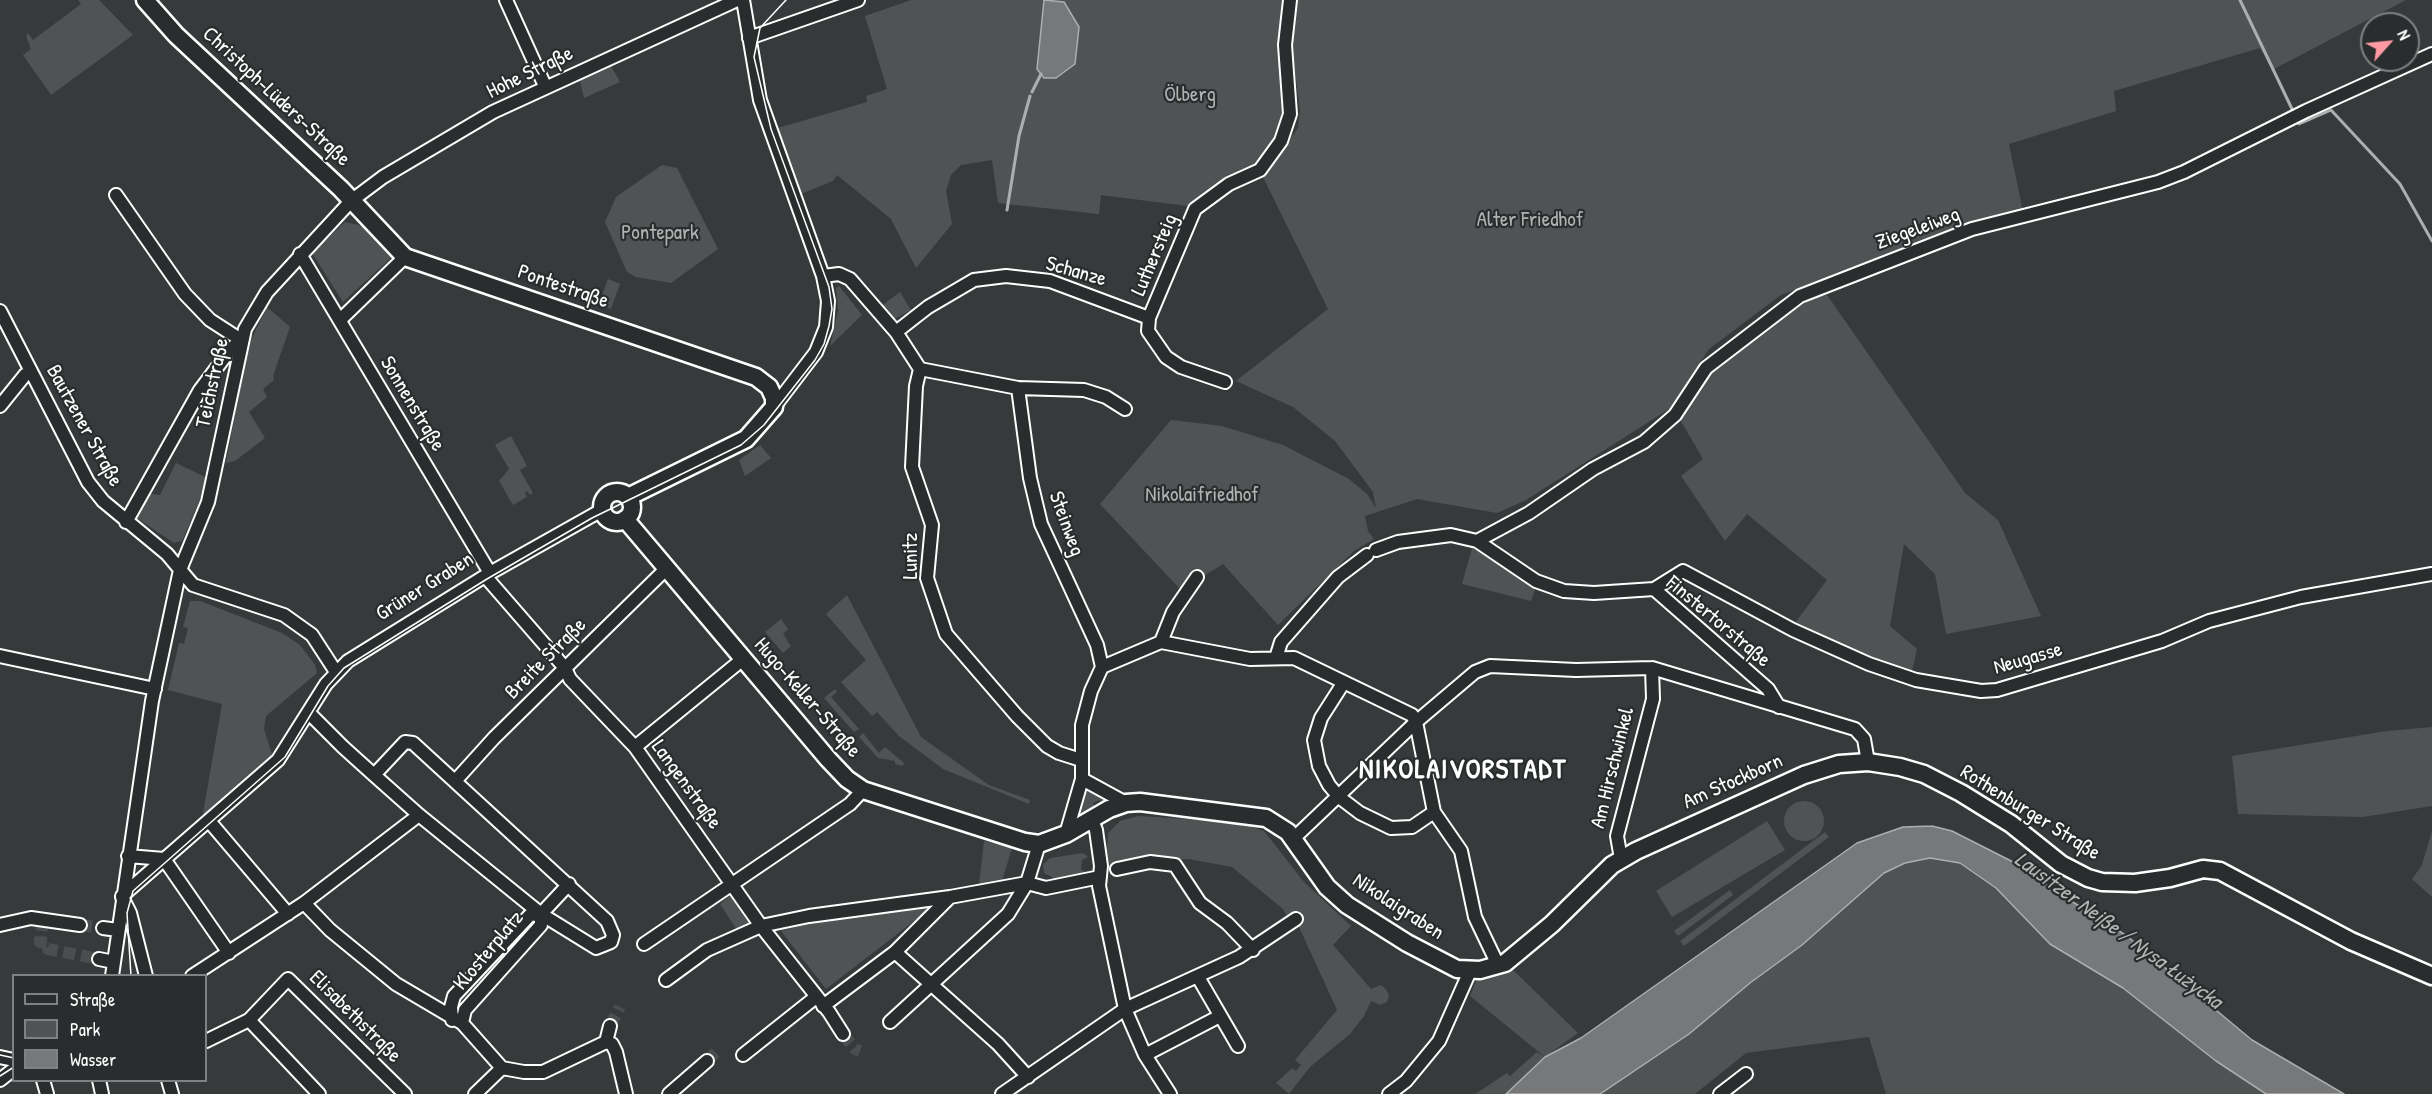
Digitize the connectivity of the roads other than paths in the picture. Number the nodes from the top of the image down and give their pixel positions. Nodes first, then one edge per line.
1 (145, 0) edge
2 (506, 0) edge
3 (736, 0) edge
4 (743, 0) edge
5 (858, 0) edge
6 (1290, 0) edge
7 (749, 38) junction
8 (2432, 54) edge
9 (545, 86) junction
10 (116, 195) dead end
11 (351, 201) junction
12 (300, 254) junction
13 (405, 257) junction
14 (823, 276) junction
15 (0, 311) edge
16 (1149, 318) junction
17 (340, 320) junction
18 (896, 332) junction
19 (241, 340) junction
20 (920, 369) junction
21 (32, 371) junction
22 (1225, 382) dead end
23 (1018, 388) junction
24 (773, 400) junction
25 (0, 406) edge
26 (1125, 409) dead end
27 (628, 497) junction
28 (602, 510) junction
29 (625, 519) junction
30 (126, 522) junction
31 (1477, 541) junction
32 (667, 568) junction
33 (180, 570) junction
34 (2432, 574) edge
35 (488, 575) junction
36 (1197, 577) dead end
37 (1654, 589) junction
38 (1161, 642) junction
39 (0, 656) edge
40 (1276, 658) junction
41 (743, 660) junction
42 (1102, 667) junction
43 (565, 668) junction
44 (1652, 668) junction
45 (336, 672) junction
46 (1344, 682) junction
47 (155, 689) junction
48 (1779, 707) junction
49 (309, 713) junction
50 (1416, 722) junction
51 (635, 747) junction
52 (1081, 760) junction
53 (1868, 762) junction
54 (374, 775) junction
55 (1082, 779) junction
56 (456, 780) junction
57 (863, 790) junction
58 (1339, 797) junction
59 (1126, 803) junction
60 (1434, 812) junction
61 (419, 815) junction
62 (1091, 818) junction
63 (209, 821) junction
64 (1066, 834) junction
65 (1293, 839) junction
66 (1039, 844) junction
67 (128, 856) junction
68 (164, 859) junction
69 (1621, 859) junction
70 (1106, 873) junction
71 (733, 883) junction
72 (1027, 883) junction
73 (569, 884) junction
74 (122, 896) junction
75 (950, 897) junction
76 (304, 903) junction
77 (288, 914) junction
78 (541, 914) junction
79 (1296, 919) dead end
80 (0, 925) edge
81 (80, 925) tunnel mouth
82 (761, 926) junction
83 (103, 928) tunnel mouth
84 (118, 930) junction
85 (644, 944) dead end
86 (1253, 950) junction
87 (895, 952) junction
88 (229, 953) junction
89 (99, 959) tunnel mouth
90 (114, 962) junction
91 (1498, 965) junction
92 (1470, 971) junction
93 (112, 974) edge
94 (146, 974) edge
95 (194, 974) edge
96 (2432, 976) edge
97 (1198, 977) junction
98 (666, 980) dead end
99 (931, 986) junction
100 (819, 1002) junction
101 (1125, 1009) junction
102 (1220, 1016) junction
103 (249, 1020) junction
104 (457, 1021) junction
105 (890, 1022) dead end
106 (610, 1026) tunnel mouth
107 (844, 1031) tunnel mouth
108 (207, 1041) edge
109 (606, 1042) junction
110 (1238, 1046) dead end
111 (743, 1055) dead end
112 (1145, 1055) junction
113 (707, 1061) tunnel mouth
114 (502, 1068) junction
115 (12, 1071) edge
116 (1746, 1074) dead end
117 (1028, 1077) junction
118 (0, 1080) edge
119 (319, 1094) edge
120 (405, 1094) edge
121 (475, 1094) edge
122 (626, 1094) edge
123 (669, 1094) edge
124 (1002, 1094) edge
125 (1170, 1094) edge
126 (1389, 1094) edge
127 (1720, 1094) edge

1 - 11 street, Christoph-Lüders-Straße
2 - 9 street
3 - 9 street, Hohe Straße
4 - 7 street
5 - 7 street
6 - 16 street, Luthersteig
7 - 14 street
8 - 31 street, Ziegeleiweg
9 - 11 street, Hohe Straße
10 - 19 street
11 - 12 street, Teichstraße
11 - 13 street, Pontestraße
12 - 17 street, Sonnenstraße
12 - 19 street, Teichstraße
13 - 17 street
13 - 24 street, Pontestraße
14 - 18 street
14 - 24 street
15 - 21 street, Bautzener Straße
16 - 18 street, Schanze
16 - 22 street
17 - 35 street, Sonnenstraße
18 - 20 street
19 - 30 street
19 - 33 street, Teichstraße
20 - 23 street
20 - 52 street, Lunitz
21 - 25 street
21 - 30 street, Bautzener Straße
23 - 26 street
23 - 42 street, Steinweg
24 - 27 street
27 - 28 street
27 - 29 street
28 - 29 street
28 - 35 street, Grüner Graben
29 - 32 street, Hugo-Keller-Straße
30 - 33 street, Bautzener Straße
31 - 37 street, Finstertorstraße
31 - 40 street, Finstertorstraße
32 - 41 street, Hugo-Keller-Straße
32 - 43 street, Breite Straße
33 - 45 street, Bautzener Straße
33 - 47 street, Teichstraße
34 - 37 street, Neugasse
35 - 43 street, Langenstraße
35 - 45 street, Grüner Graben
36 - 38 street
37 - 48 street, Finstertorstraße
38 - 40 street
38 - 42 street
39 - 47 street
40 - 46 street
41 - 51 street
41 - 57 street, Hugo-Keller-Straße
42 - 52 street
43 - 51 street, Langenstraße
43 - 56 street, Breite Straße
44 - 48 street
44 - 50 street
44 - 69 street, Am Hirschwinkel
45 - 49 street, Grüner Graben
46 - 50 street
46 - 58 street
47 - 67 street, Teichstraße
48 - 53 street
49 - 54 street
49 - 63 street, Grüner Graben
50 - 58 street
50 - 60 street
51 - 71 street, Langenstraße
52 - 55 street
53 - 69 street, Am Stockborn
53 - 96 street, Rothenburger Straße
54 - 56 street
54 - 61 street
55 - 59 street, Nikolaigraben
55 - 64 street
56 - 73 street
57 - 66 street, Hugo-Keller-Straße
57 - 71 street
58 - 60 street
58 - 65 street
59 - 62 street, Nikolaigraben
59 - 65 street, Nikolaigraben
60 - 91 street
61 - 76 street
61 - 78 street
62 - 64 street, Nikolaigraben
62 - 70 street
63 - 68 street, Grüner Graben
63 - 77 street
64 - 66 street, Nikolaigraben
65 - 92 street, Nikolaigraben
66 - 72 street
67 - 68 street
67 - 74 street, Teichstraße
68 - 74 street, Grüner Graben
68 - 88 street
69 - 91 street, Am Hirschwinkel
70 - 72 street
70 - 86 street
70 - 101 street
71 - 82 street, Langenstraße
71 - 85 street
72 - 75 street
72 - 99 street
73 - 78 street, Klosterplatz
73 - 78 street
74 - 84 street, Teichstraße
74 - 94 street
75 - 82 street
75 - 87 street
76 - 77 street
76 - 104 street
77 - 88 street
78 - 104 street, Klosterplatz
79 - 86 street
80 - 81 street
82 - 98 street
82 - 100 street, Langenstraße
83 - 84 street
84 - 90 street, Teichstraße
86 - 97 street
87 - 99 street
87 - 100 street
88 - 95 street
89 - 90 street
90 - 93 street, Teichstraße
91 - 92 street
92 - 126 street
97 - 101 street
97 - 102 street
99 - 105 street
99 - 117 street
100 - 107 street, Langenstraße
100 - 111 street
101 - 112 street
101 - 117 street
102 - 110 street
102 - 112 street
103 - 108 street
103 - 119 street
103 - 120 street, Elisabethstraße
104 - 114 street, Klosterplatz
106 - 109 street
109 - 114 street
109 - 122 street
112 - 125 street
113 - 123 street
114 - 121 street
115 - 118 street
116 - 127 street
117 - 124 street

